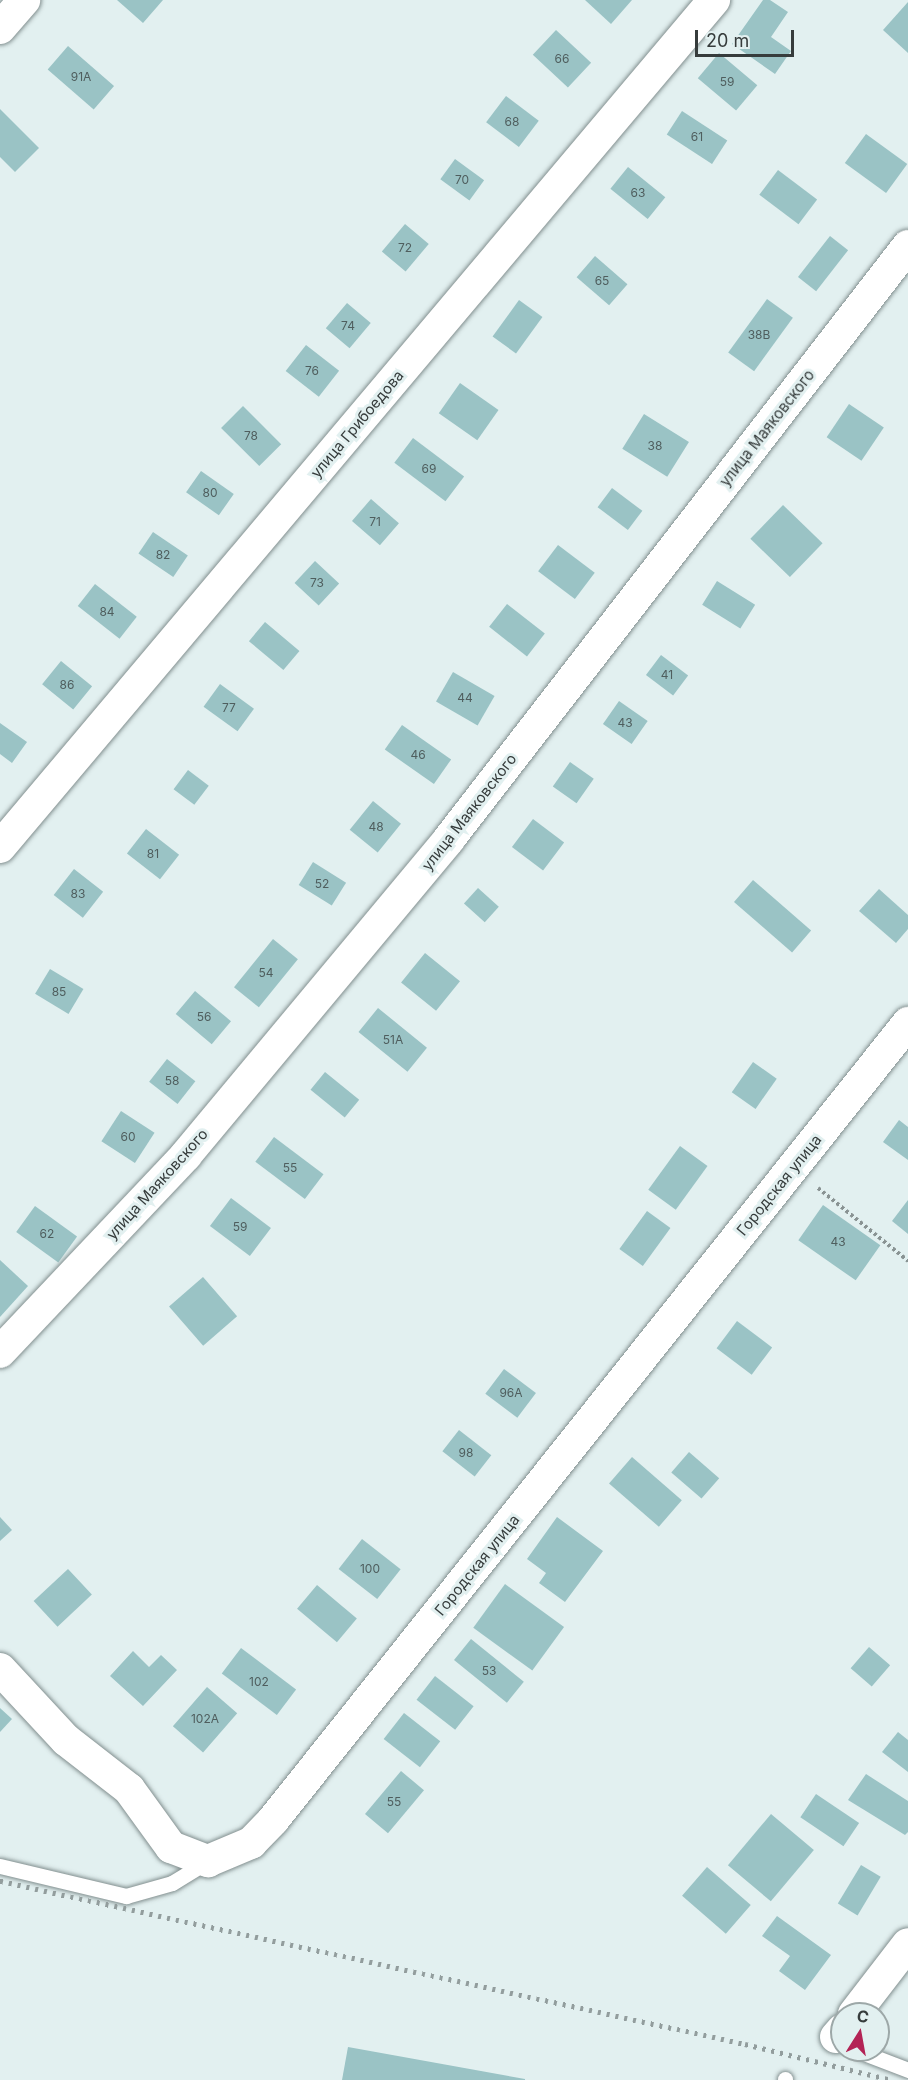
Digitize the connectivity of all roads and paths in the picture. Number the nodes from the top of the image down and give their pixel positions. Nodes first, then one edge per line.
1 (24, 0) edge
2 (714, 0) edge
3 (0, 28) edge
4 (908, 246) edge
5 (0, 847) edge
6 (908, 1023) edge
7 (793, 1168) junction
8 (908, 1261) edge
9 (0, 1352) edge
10 (0, 1669) edge
11 (208, 1861) junction
12 (0, 1866) edge
13 (908, 1944) edge
14 (868, 2002) edge
15 (890, 2060) edge
16 (908, 2070) edge

1 - 3 street
2 - 5 street, улица Грибоедова
4 - 9 street, улица Маяковского
6 - 7 street, Городская улица
7 - 8 path
7 - 11 street, Городская улица
10 - 11 street
11 - 12 lane
13 - 14 street
15 - 16 lane

